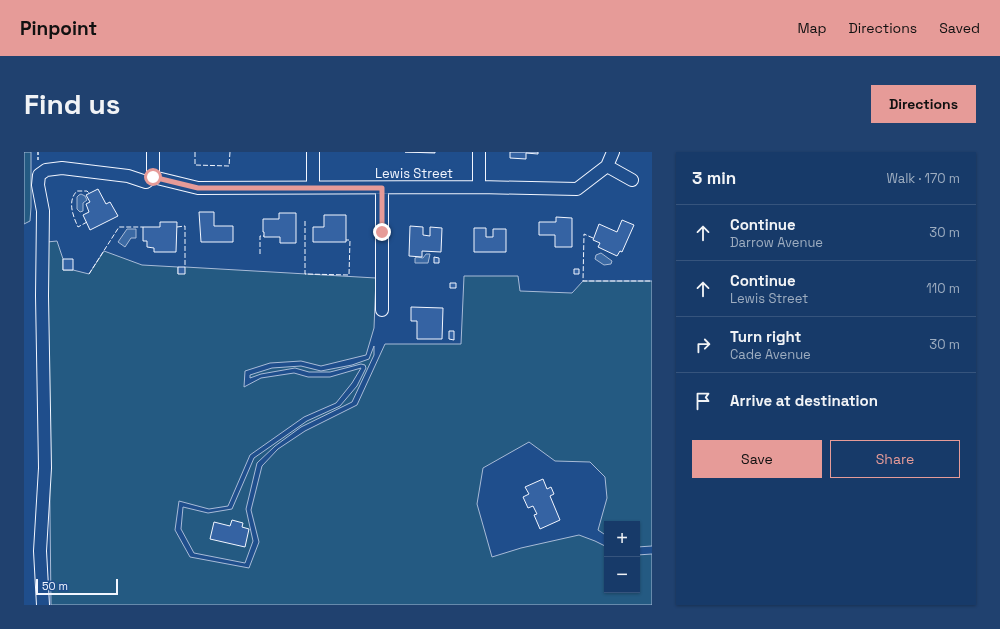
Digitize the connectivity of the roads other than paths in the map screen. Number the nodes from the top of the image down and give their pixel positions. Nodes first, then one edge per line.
1 (153, 152) edge
2 (313, 152) edge
3 (479, 152) edge
4 (613, 152) edge
5 (607, 166) junction
6 (150, 180) junction
7 (632, 180) dead end
8 (313, 187) junction
9 (479, 187) junction
10 (382, 188) junction
11 (382, 310) dead end
12 (43, 605) edge

1 - 6 street
2 - 8 street
3 - 9 street
4 - 5 street, Lewis Street
5 - 7 street
5 - 9 street, Lewis Street
6 - 8 street, Lewis Street
6 - 12 street, Lewis Street
8 - 10 street, Lewis Street
9 - 10 street, Lewis Street
10 - 11 street

